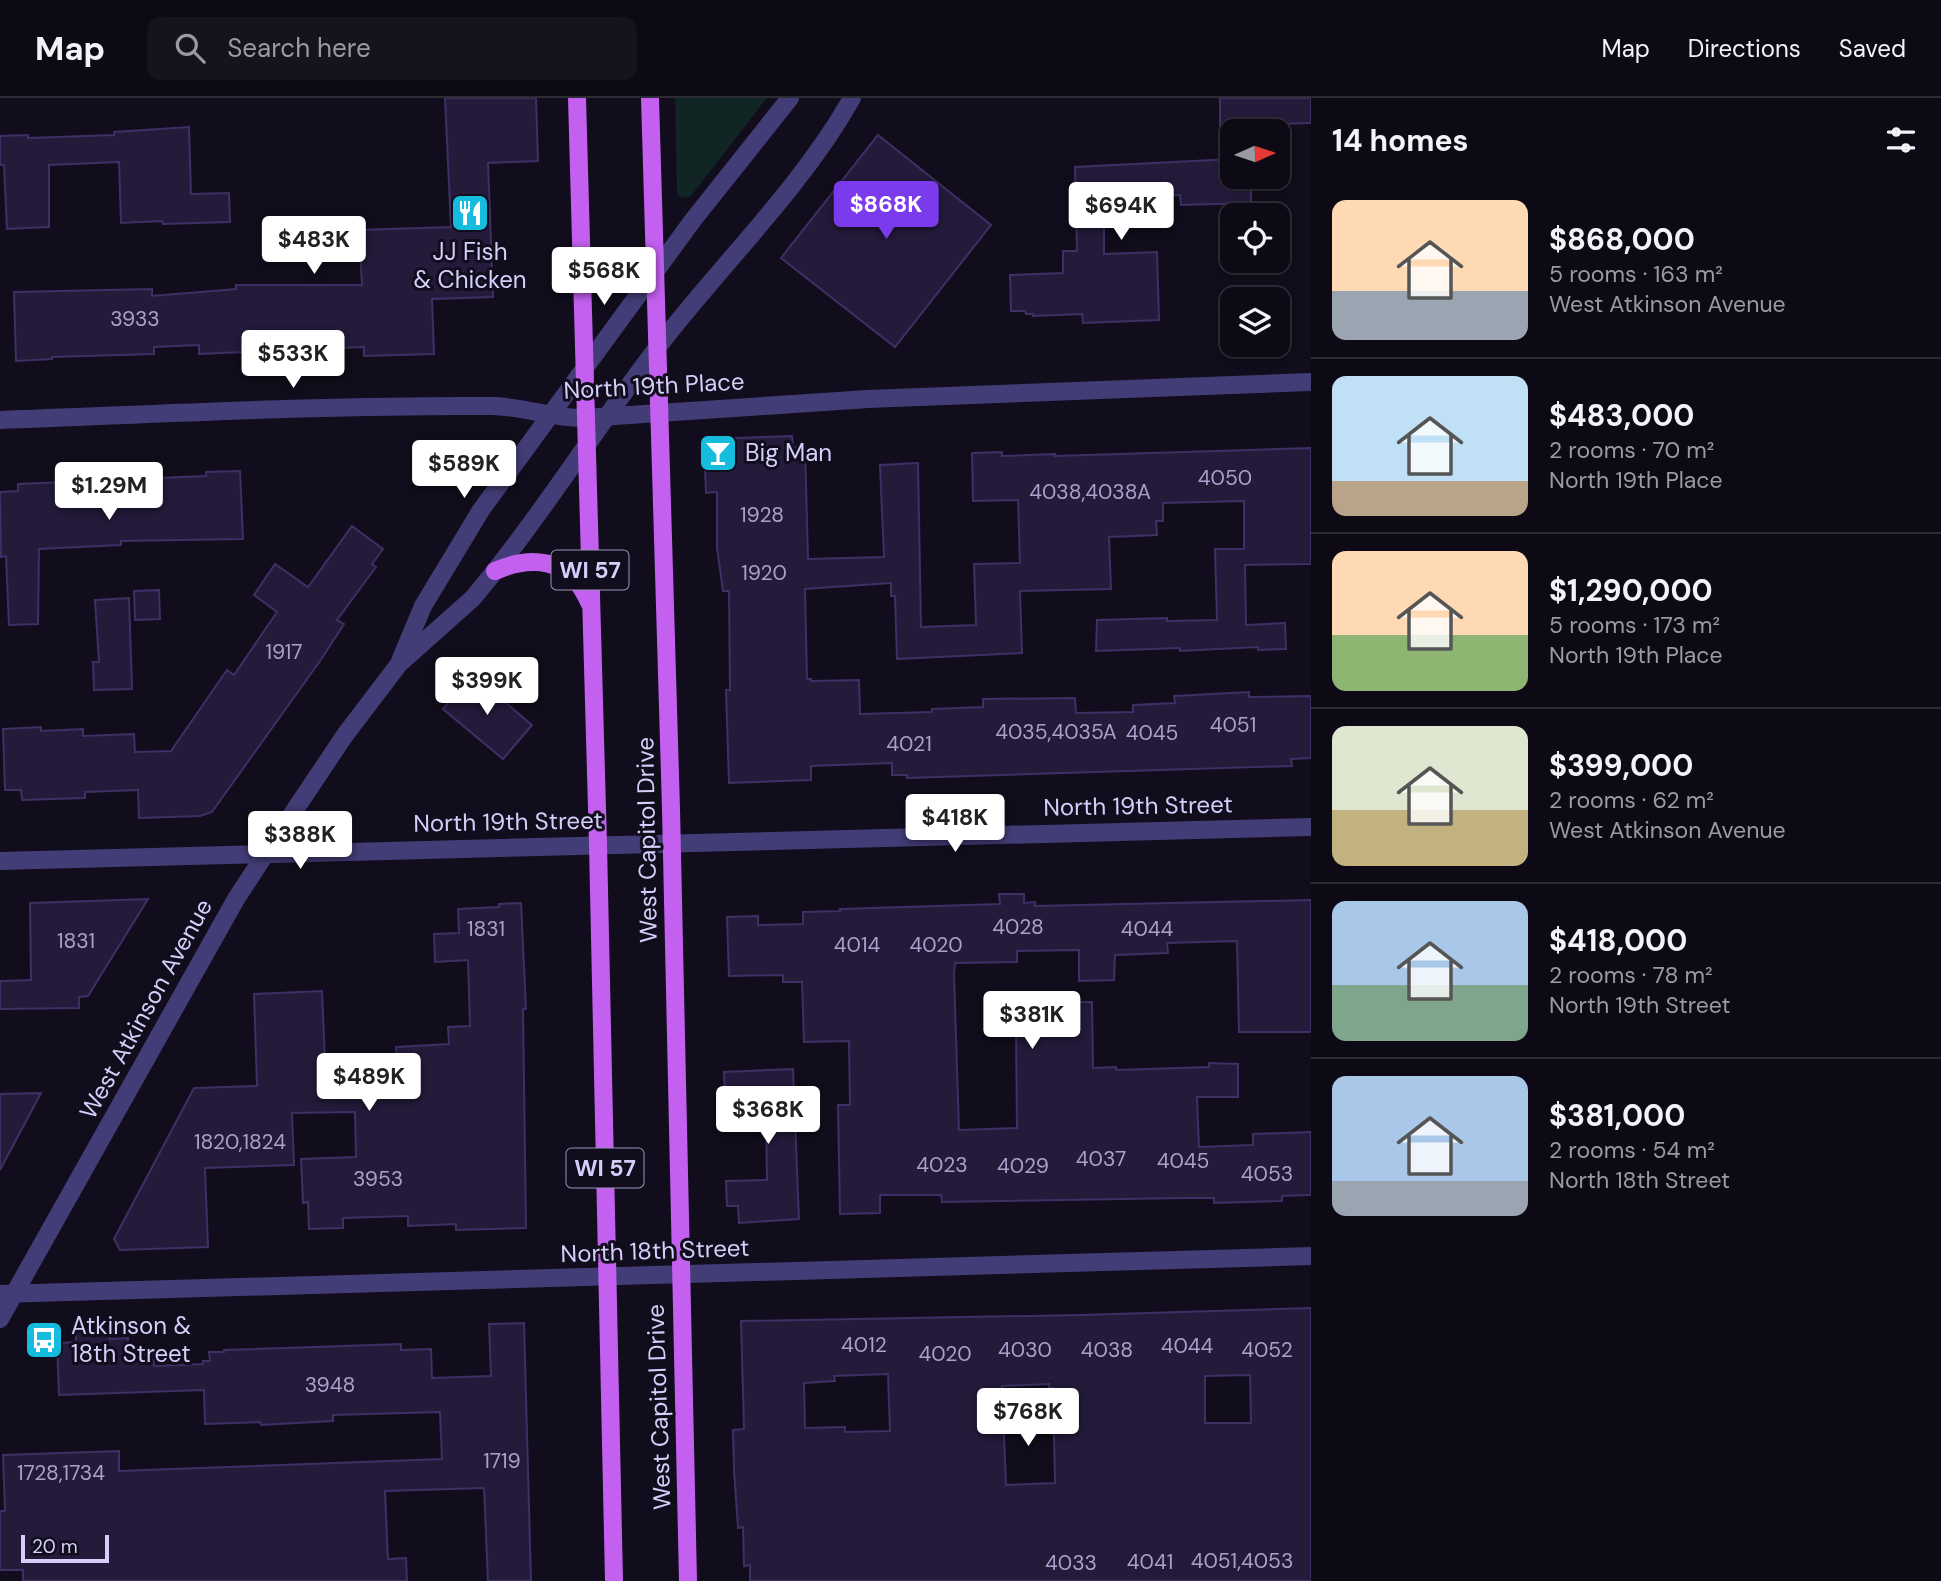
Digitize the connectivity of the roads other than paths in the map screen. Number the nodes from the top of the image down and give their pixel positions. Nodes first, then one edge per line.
1 (577, 98) edge
2 (650, 98) edge
3 (790, 98) edge
4 (852, 98) edge
5 (654, 271) junction
6 (657, 347) junction
7 (584, 367) junction
8 (1311, 382) edge
9 (660, 412) junction
10 (549, 415) junction
11 (606, 417) junction
12 (585, 418) junction
13 (0, 420) edge
14 (586, 444) junction
15 (495, 571) junction
16 (591, 604) junction
17 (399, 664) junction
18 (1311, 827) edge
19 (672, 843) junction
20 (598, 844) junction
21 (266, 853) junction
22 (0, 861) edge
23 (1311, 1256) edge
24 (680, 1275) junction
25 (607, 1276) junction
26 (7, 1294) edge
27 (0, 1319) edge
28 (614, 1581) edge
29 (688, 1581) edge

1 - 7 main road, West Capitol Drive / WI 57
2 - 5 main road, West Capitol Drive / WI 57
3 - 5 street, West Atkinson Avenue
4 - 6 street, West Atkinson Avenue
5 - 6 main road, West Capitol Drive / WI 57
5 - 7 street, West Atkinson Avenue
6 - 9 main road, West Capitol Drive / WI 57
6 - 11 street, West Atkinson Avenue
7 - 10 street, West Atkinson Avenue
7 - 12 main road, West Capitol Drive / WI 57
8 - 9 street, North 19th Place
9 - 11 street, North 19th Place
9 - 19 main road, West Capitol Drive / WI 57
10 - 12 street, North 19th Place
10 - 13 street, North 19th Place
10 - 17 street, West Atkinson Avenue
11 - 12 street, North 19th Place
11 - 14 street, West Atkinson Avenue
12 - 14 main road, West Capitol Drive / WI 57
14 - 15 street, West Atkinson Avenue
14 - 16 main road, West Capitol Drive / WI 57
15 - 16 main road
15 - 17 street, West Atkinson Avenue
16 - 20 main road, West Capitol Drive / WI 57
17 - 21 street, West Atkinson Avenue
18 - 19 street, North 19th Street
19 - 20 street, North 19th Street
19 - 24 main road, West Capitol Drive / WI 57
20 - 21 street, North 19th Street
20 - 25 main road, West Capitol Drive / WI 57
21 - 22 street, North 19th Street
21 - 26 street, West Atkinson Avenue
23 - 24 street, North 18th Street
24 - 25 street, North 18th Street
24 - 29 main road, West Capitol Drive / WI 57
25 - 26 street, North 18th Street
25 - 28 main road, West Capitol Drive / WI 57
26 - 27 street, West Atkinson Avenue

